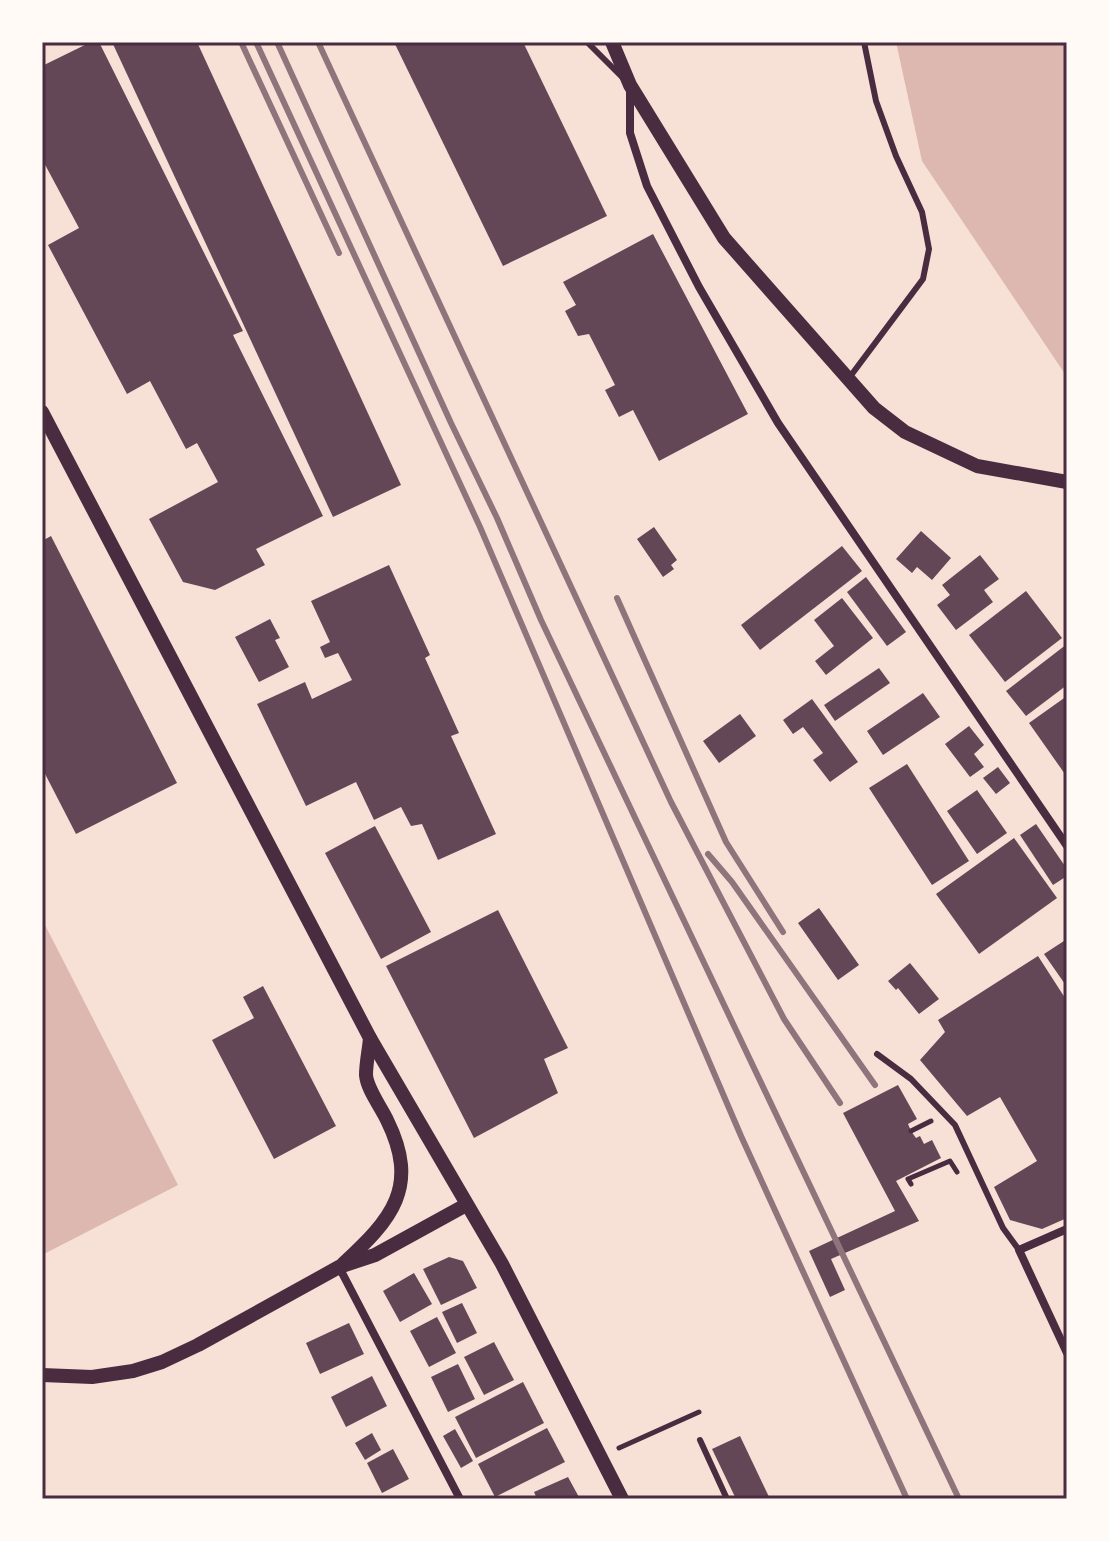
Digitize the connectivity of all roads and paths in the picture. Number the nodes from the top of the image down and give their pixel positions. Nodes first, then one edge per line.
1 (587, 42) edge
2 (612, 42) edge
3 (864, 42) edge
4 (630, 85) junction
5 (848, 380) junction
6 (42, 412) edge
7 (1067, 482) edge
8 (1067, 846) edge
9 (370, 1038) junction
10 (877, 1054) dead end
11 (935, 1118) dead end
12 (911, 1131) dead end
13 (911, 1184) dead end
14 (964, 1185) dead end
15 (466, 1205) junction
16 (1067, 1229) edge
17 (1019, 1250) junction
18 (339, 1267) junction
19 (1067, 1353) edge
20 (42, 1375) edge
21 (699, 1412) dead end
22 (700, 1440) dead end
23 (619, 1448) dead end
24 (460, 1499) edge
25 (622, 1499) edge
26 (727, 1499) edge

1 - 4 lane
2 - 4 street
3 - 5 lane
4 - 5 street
4 - 8 street
5 - 7 street
6 - 9 street
9 - 15 street
9 - 18 street
10 - 17 lane
11 - 12 path
13 - 14 path
15 - 18 street
15 - 25 street
16 - 17 street
17 - 19 street
18 - 20 street
18 - 24 street
21 - 23 path
22 - 26 lane

